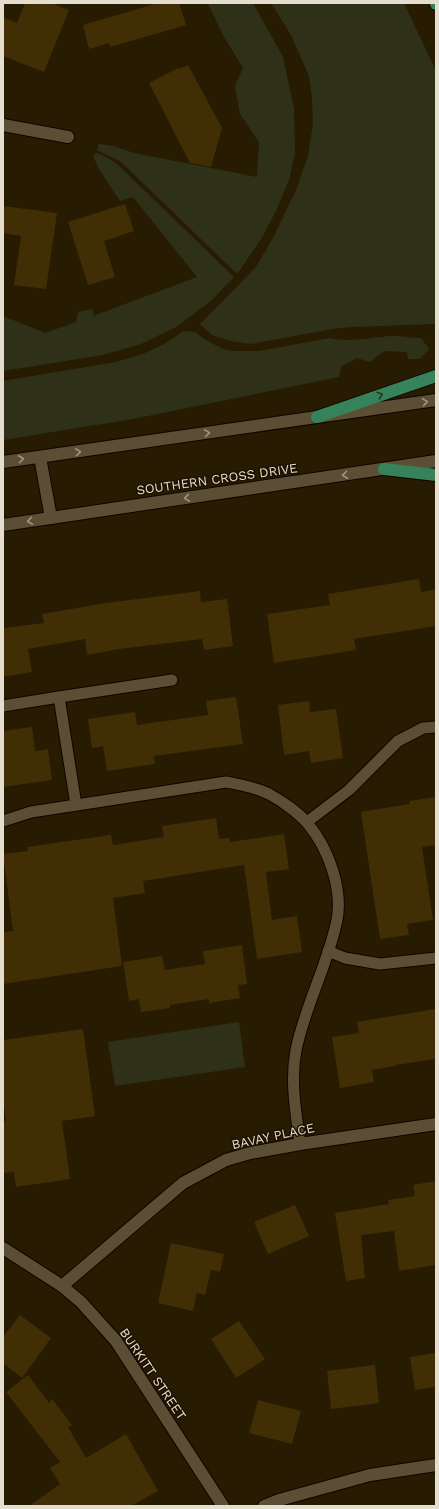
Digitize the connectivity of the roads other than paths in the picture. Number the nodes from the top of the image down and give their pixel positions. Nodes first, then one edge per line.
1 (3, 125) edge
2 (68, 137) dead end
3 (436, 376) edge
4 (436, 400) edge
5 (317, 417) junction
6 (40, 457) junction
7 (436, 461) edge
8 (3, 462) edge
9 (384, 469) junction
10 (436, 475) edge
11 (51, 518) junction
12 (3, 525) edge
13 (172, 680) dead end
14 (59, 697) junction
15 (3, 706) edge
16 (436, 727) edge
17 (76, 805) junction
18 (3, 821) edge
19 (307, 822) junction
20 (328, 951) junction
21 (436, 958) edge
22 (436, 1124) edge
23 (300, 1144) junction
24 (3, 1248) edge
25 (62, 1286) junction
26 (436, 1465) edge
27 (222, 1506) edge
28 (264, 1506) edge

1 - 2 street
5 -> 3 main road
5 -> 4 street
6 -> 5 street
8 -> 6 street
6 - 11 street
7 - 9 street, SOUTHERN CROSS DRIVE
9 - 10 main road
9 -> 11 street, SOUTHERN CROSS DRIVE
11 -> 12 street, SOUTHERN CROSS DRIVE
13 - 14 lane
14 - 15 lane
14 - 17 lane
16 - 19 lane
17 - 18 lane
17 - 19 lane
19 - 20 lane
20 - 21 lane
20 - 23 lane
22 - 23 street, BAVAY PLACE
23 - 25 street, BAVAY PLACE
24 - 25 street, BURKITT STREET
25 - 27 street, BURKITT STREET
26 - 28 street

